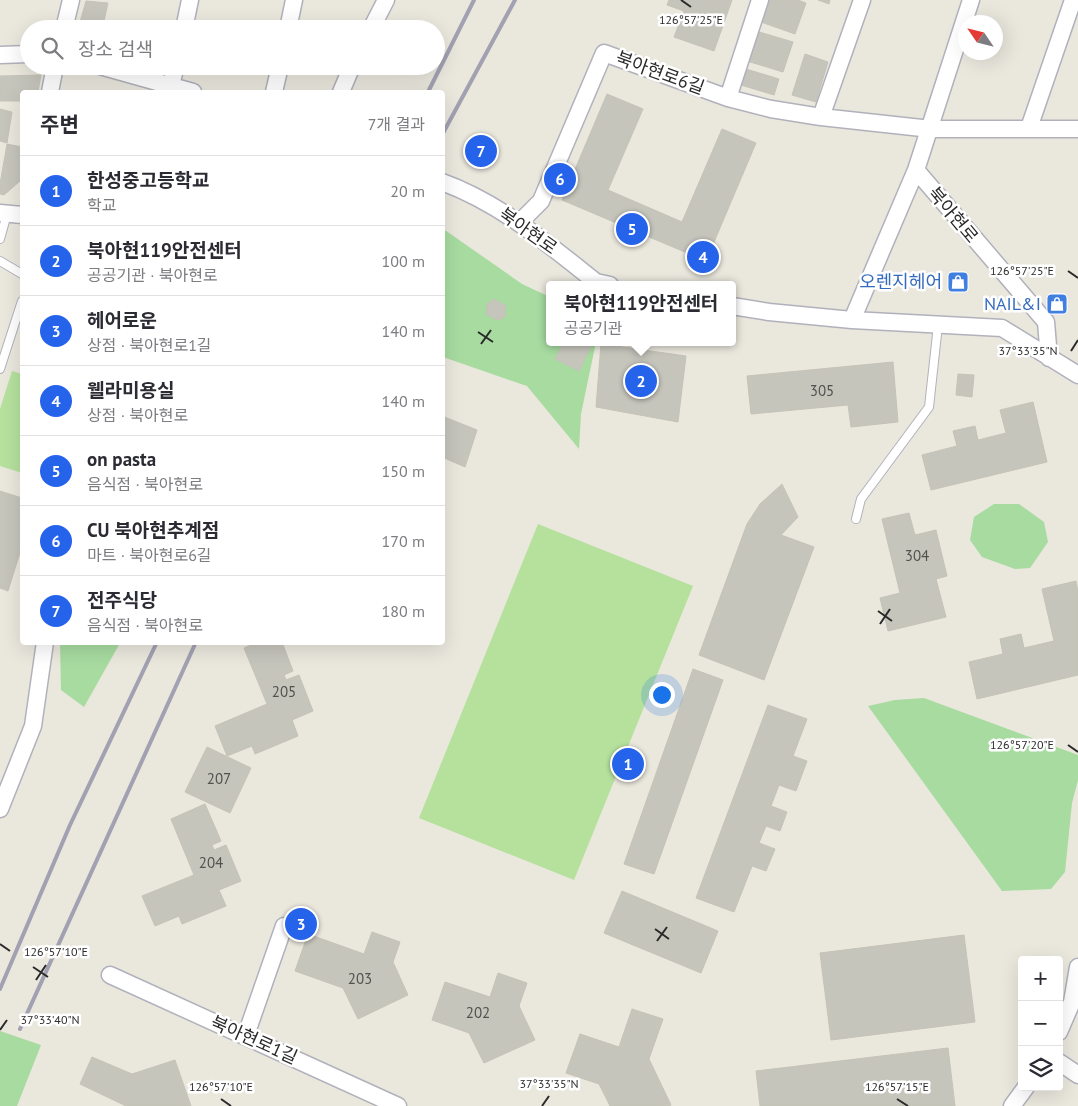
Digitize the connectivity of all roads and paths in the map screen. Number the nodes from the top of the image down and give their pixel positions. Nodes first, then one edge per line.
1 (71, 0) edge
2 (190, 0) edge
3 (294, 0) edge
4 (386, 0) edge
5 (760, 0) edge
6 (862, 0) edge
7 (970, 0) edge
8 (1073, 0) edge
9 (66, 20) edge
10 (186, 20) edge
11 (290, 20) edge
12 (376, 20) edge
13 (20, 54) edge
14 (0, 55) edge
15 (53, 75) edge
16 (134, 75) edge
17 (174, 75) edge
18 (278, 75) edge
19 (348, 75) edge
20 (171, 85) junction
21 (50, 90) edge
22 (187, 90) edge
23 (274, 90) edge
24 (342, 90) edge
25 (728, 98) junction
26 (821, 117) junction
27 (1029, 128) junction
28 (931, 129) junction
29 (1078, 129) edge
30 (916, 170) junction
31 (445, 183) edge
32 (10, 214) edge
33 (519, 223) junction
34 (0, 239) edge
35 (0, 261) edge
36 (20, 273) edge
37 (595, 281) edge
38 (20, 307) edge
39 (736, 307) edge
40 (852, 320) junction
41 (938, 325) junction
42 (1049, 358) junction
43 (0, 369) edge
44 (1078, 375) edge
45 (856, 519) dead end
46 (45, 645) edge
47 (0, 809) edge
48 (284, 926) dead end
49 (1078, 967) edge
50 (110, 974) dead end
51 (1063, 1023) edge
52 (246, 1035) junction
53 (1063, 1065) edge
54 (1078, 1075) edge
55 (1023, 1091) edge
56 (398, 1106) edge
57 (1012, 1106) edge

1 - 9 street
2 - 10 street
3 - 11 street
4 - 12 street
5 - 25 street, 북아현로6길
6 - 26 street
7 - 28 street
8 - 27 street
13 - 14 street
15 - 21 street
16 - 20 street
17 - 20 street
18 - 23 street
19 - 24 street
20 - 22 street
25 - 26 street, 북아현로6길
25 - 33 street, 북아현로6길
26 - 28 street, 북아현로6길
27 - 28 street, 북아현로6길
27 - 29 street, 북아현로6길
28 - 30 street, 북아현로
30 - 40 street, 북아현로
30 - 42 street, 북아현로
31 - 33 street, 북아현로
32 - 34 lane
33 - 37 street, 북아현로
35 - 36 lane
38 - 43 lane
39 - 40 street
40 - 41 street
41 - 42 street
41 - 45 lane
42 - 44 street
46 - 47 street
48 - 52 street
49 - 51 street
50 - 52 street, 북아현로1길
52 - 56 street, 북아현로1길
53 - 54 street
55 - 57 street

